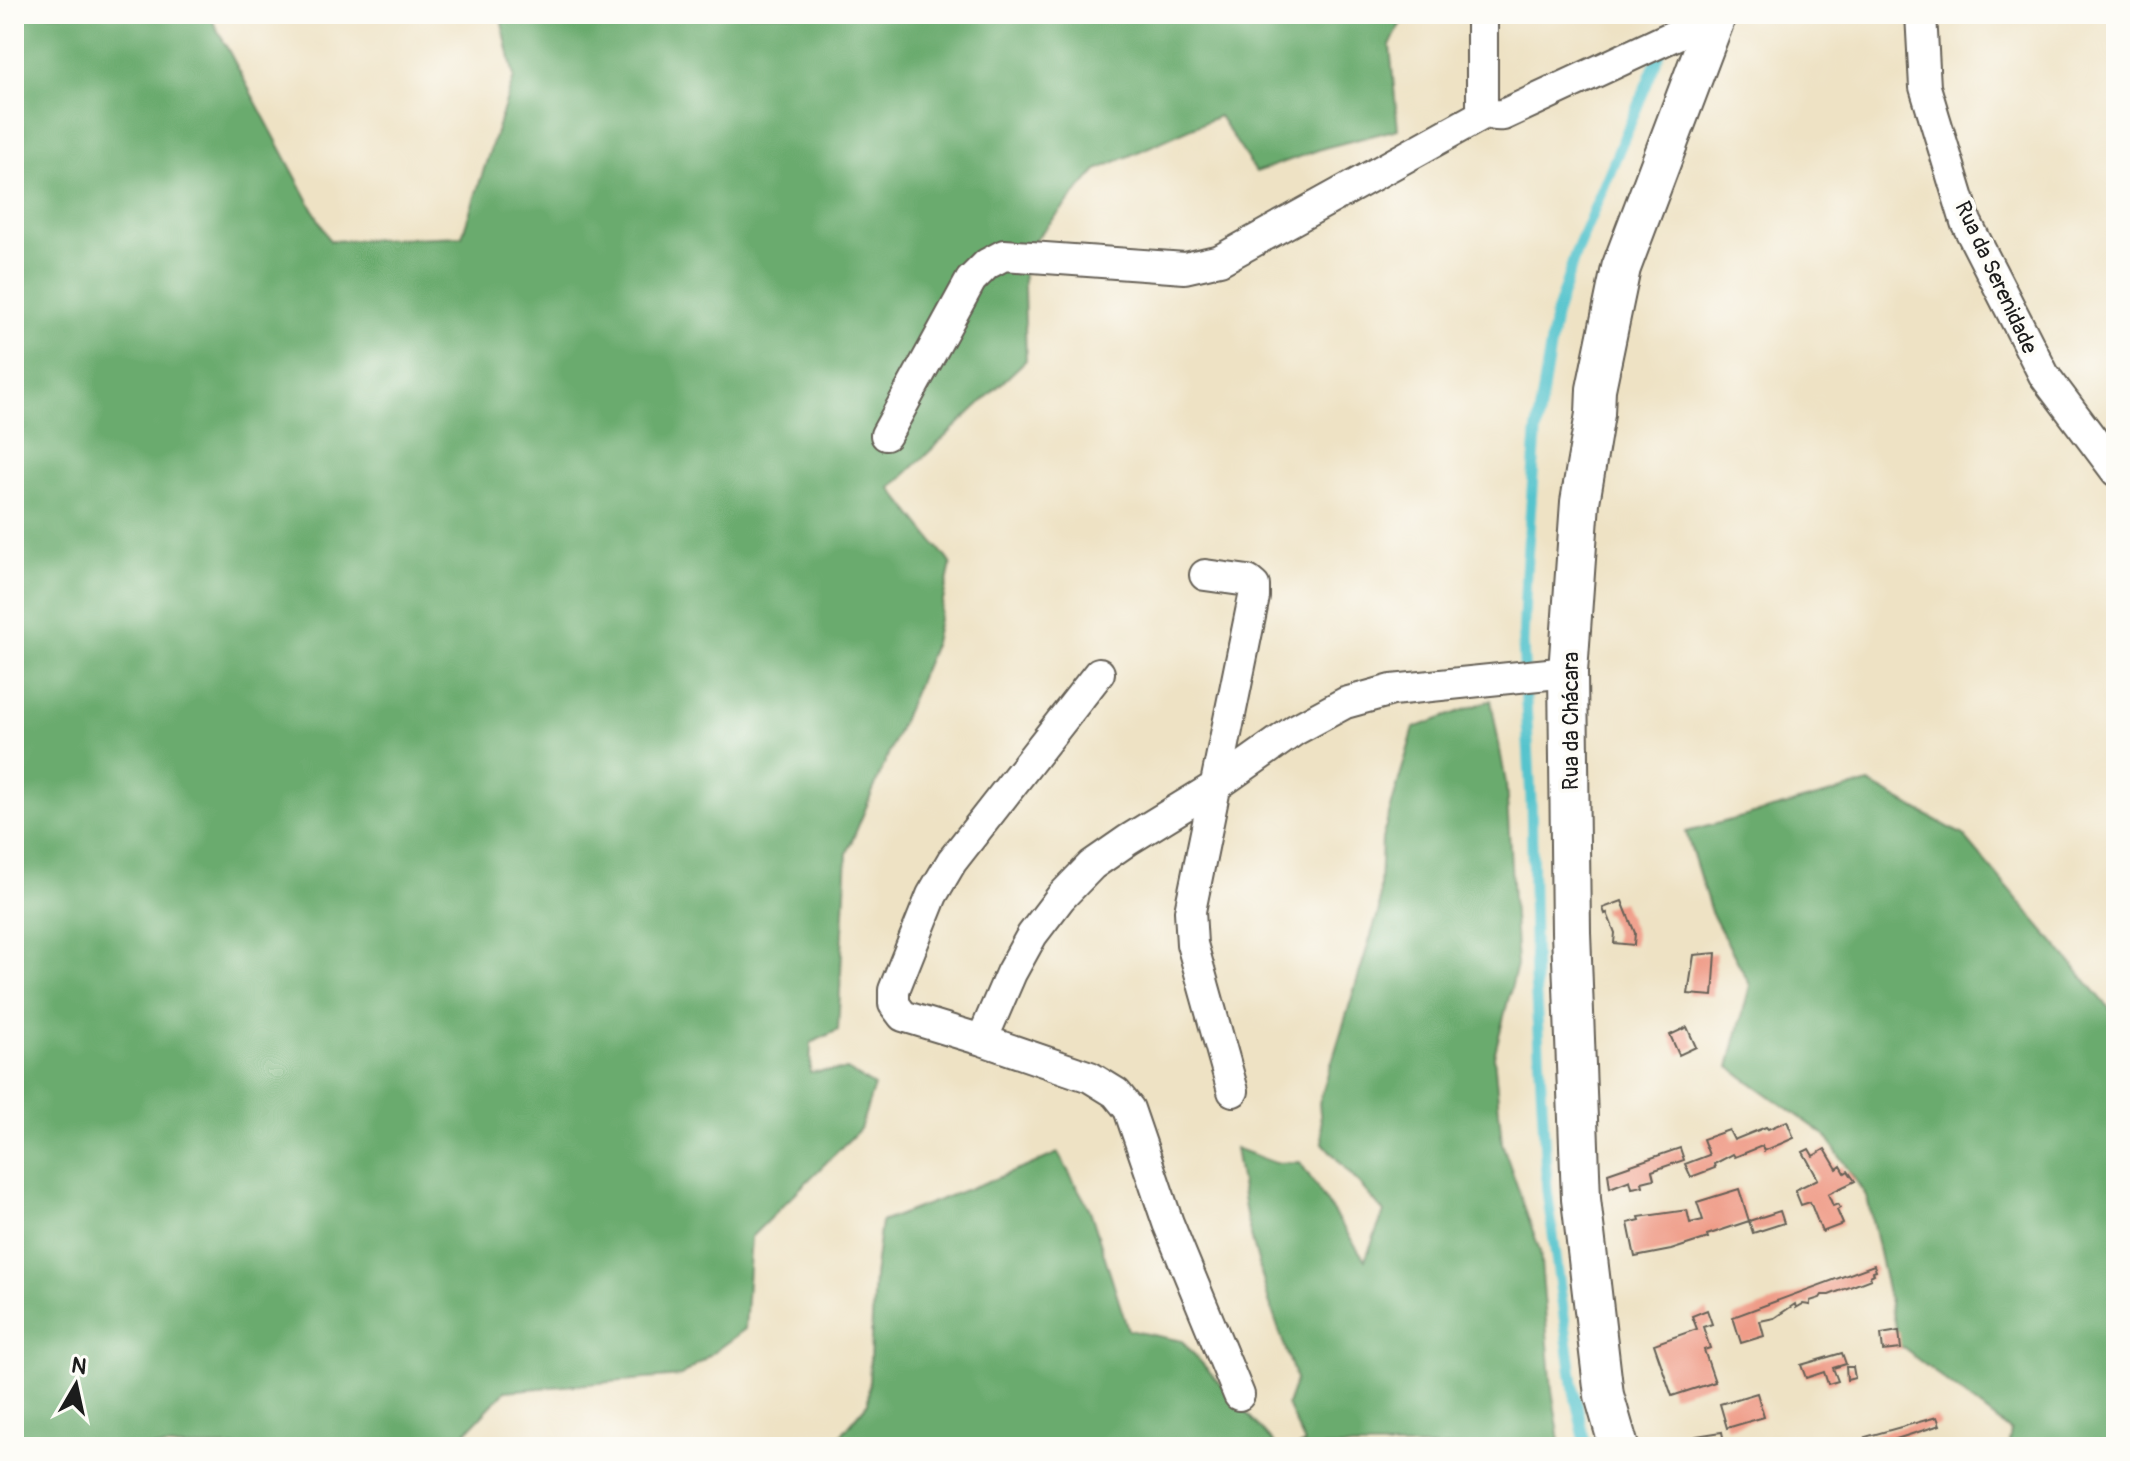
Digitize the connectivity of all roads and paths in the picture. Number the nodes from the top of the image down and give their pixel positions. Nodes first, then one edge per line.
1 (1482, 14) edge
2 (1921, 14) edge
3 (1716, 15) edge
4 (1487, 112) junction
5 (886, 435) dead end
6 (2116, 471) edge
7 (1205, 575) dead end
8 (1568, 672) junction
9 (1099, 673) dead end
10 (1216, 786) junction
11 (982, 1040) junction
12 (1233, 1091) dead end
13 (1239, 1395) dead end
14 (1619, 1447) edge

1 - 4 street
2 - 6 street, Rua da Serenidade
3 - 4 street
3 - 8 street, Rua da Chácara
4 - 5 street
7 - 10 street
8 - 10 street
8 - 14 street, Rua da Chácara
9 - 11 street
10 - 11 street
10 - 12 street
11 - 13 street

